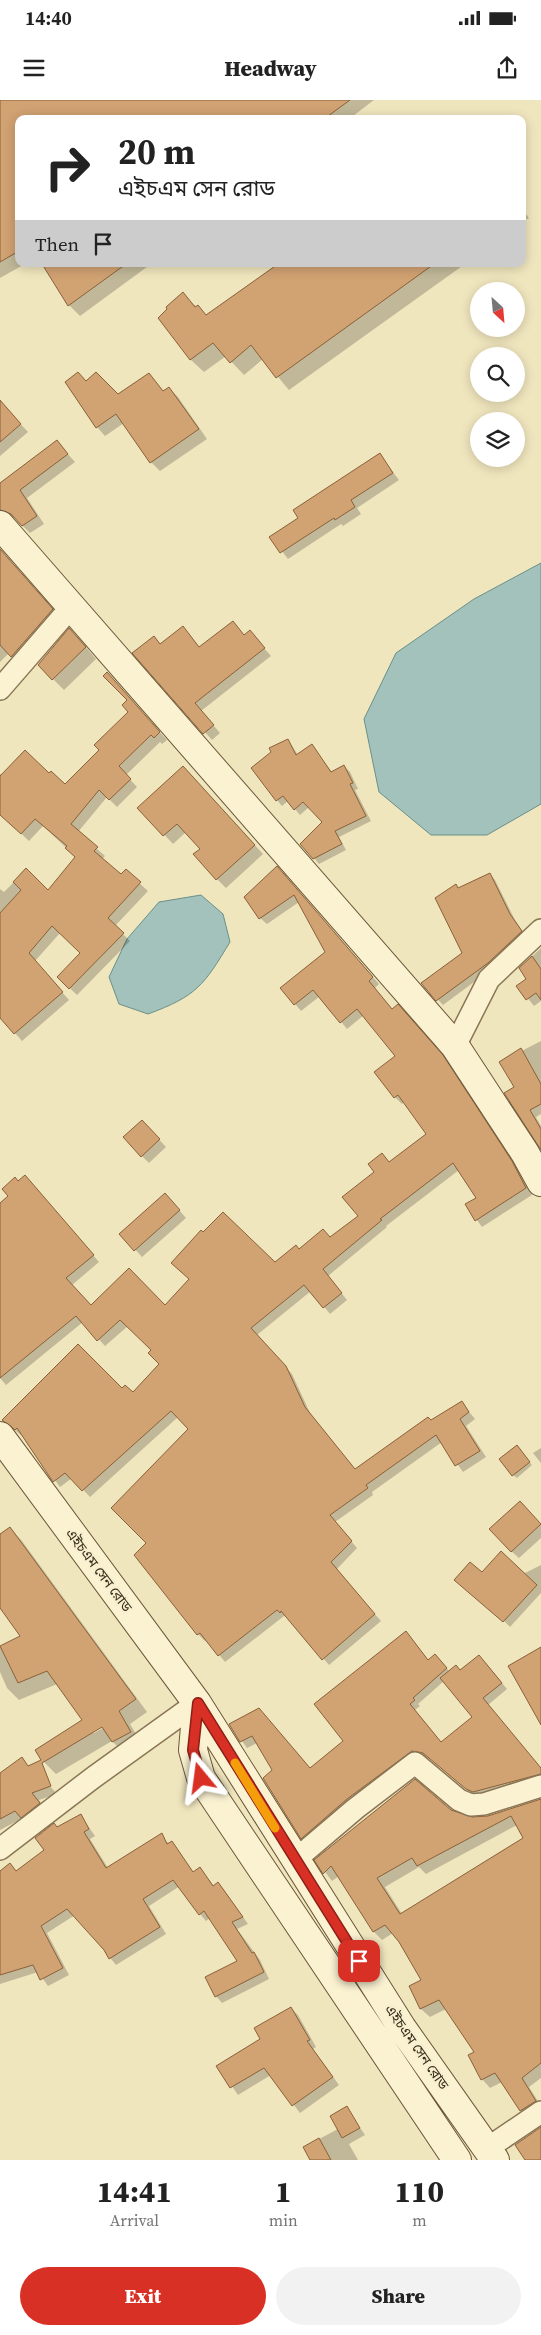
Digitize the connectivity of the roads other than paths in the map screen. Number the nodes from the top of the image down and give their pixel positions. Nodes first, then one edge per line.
1 (0, 524) edge
2 (72, 606) junction
3 (0, 689) edge
4 (541, 930) edge
5 (455, 1046) junction
6 (541, 1182) edge
7 (0, 1436) edge
8 (198, 1703) junction
9 (541, 1786) edge
10 (0, 1849) edge
11 (295, 1860) junction
12 (541, 2112) edge
13 (491, 2154) edge
14 (457, 2160) edge

1 - 2 main road
2 - 3 street
2 - 5 main road
4 - 5 street
5 - 6 main road
7 - 8 main road, এইচএম সেন রোড
8 - 10 street
8 - 11 main road, এইচএম সেন রোড
8 - 14 main road, এইচএম সেন রোড
9 - 11 street
11 - 13 main road, এইচএম সেন রোড
12 - 13 street

